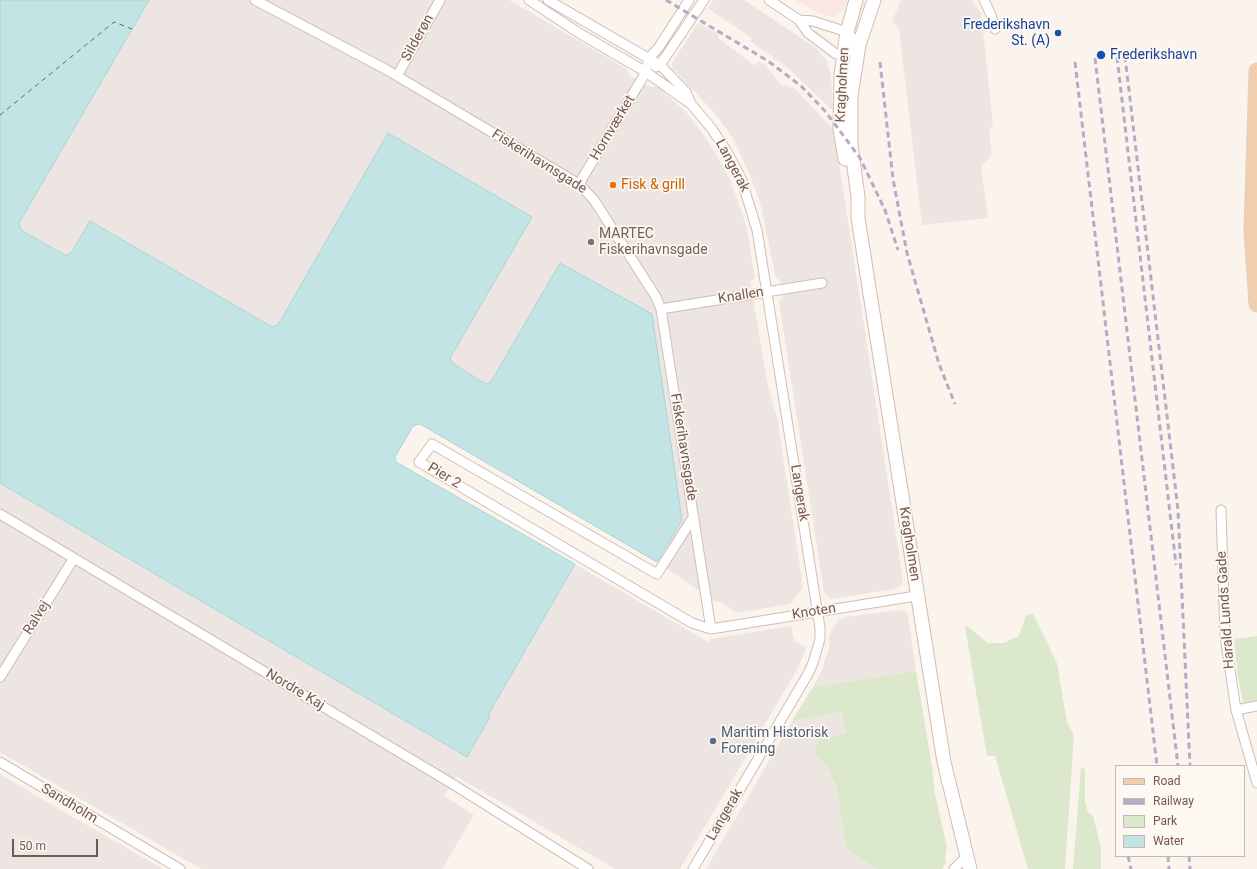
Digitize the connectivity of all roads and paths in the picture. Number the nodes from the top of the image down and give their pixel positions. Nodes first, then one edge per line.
1 (255, 0) edge
2 (440, 0) edge
3 (529, 0) edge
4 (548, 0) edge
5 (689, 0) edge
6 (704, 0) edge
7 (769, 0) edge
8 (856, 0) edge
9 (874, 0) edge
10 (984, 0) edge
11 (799, 20) junction
12 (995, 29) dead end
13 (847, 32) junction
14 (859, 45) junction
15 (843, 55) junction
16 (649, 58) junction
17 (660, 65) junction
18 (1257, 71) edge
19 (646, 72) junction
20 (397, 76) junction
21 (691, 104) junction
22 (579, 184) junction
23 (858, 218) junction
24 (822, 283) dead end
25 (768, 292) junction
26 (1257, 304) edge
27 (661, 309) junction
28 (1221, 510) dead end
29 (0, 514) edge
30 (694, 516) junction
31 (74, 558) junction
32 (916, 596) junction
33 (817, 612) junction
34 (711, 629) junction
35 (0, 677) edge
36 (1257, 706) edge
37 (1236, 710) junction
38 (0, 762) edge
39 (1257, 783) edge
40 (968, 863) edge
41 (180, 869) edge
42 (588, 869) edge
43 (693, 869) edge
44 (954, 869) edge

1 - 20 street, Fiskerihavnsgade
2 - 20 street, Silderøn
3 - 19 street, Langerak
4 - 16 street, Langerak
5 - 16 street, Hornværket
6 - 17 street
7 - 11 street
8 - 13 street, Kragholmen
9 - 14 street, Kragholmen
10 - 12 street
11 - 13 street
11 - 15 street
13 - 14 street
13 - 15 street, Kragholmen
14 - 15 street
14 - 23 street, Kragholmen
15 - 23 street, Kragholmen
16 - 17 street, Langerak
16 - 19 street, Hornværket
17 - 19 street
17 - 21 street, Langerak
18 - 26 main road
19 - 21 street, Langerak
19 - 22 street, Hornværket
20 - 22 street, Fiskerihavnsgade
21 - 25 street, Langerak
22 - 27 street, Fiskerihavnsgade
23 - 32 street, Kragholmen
24 - 25 street, Knallen
25 - 27 street, Knallen
25 - 33 street, Langerak
27 - 30 street, Fiskerihavnsgade
28 - 37 street, Harald Lunds Gade
29 - 31 street, Nordre Kaj
30 - 34 street, Fiskerihavnsgade
30 - 34 street, Pier 2
31 - 35 street, Ralvej
31 - 42 street, Nordre Kaj
32 - 33 street, Knoten
32 - 40 street, Kragholmen
33 - 34 street, Knoten
33 - 43 street, Langerak
36 - 37 street
37 - 39 street, Harald Lunds Gade
38 - 41 street, Sandholm
40 - 44 street

